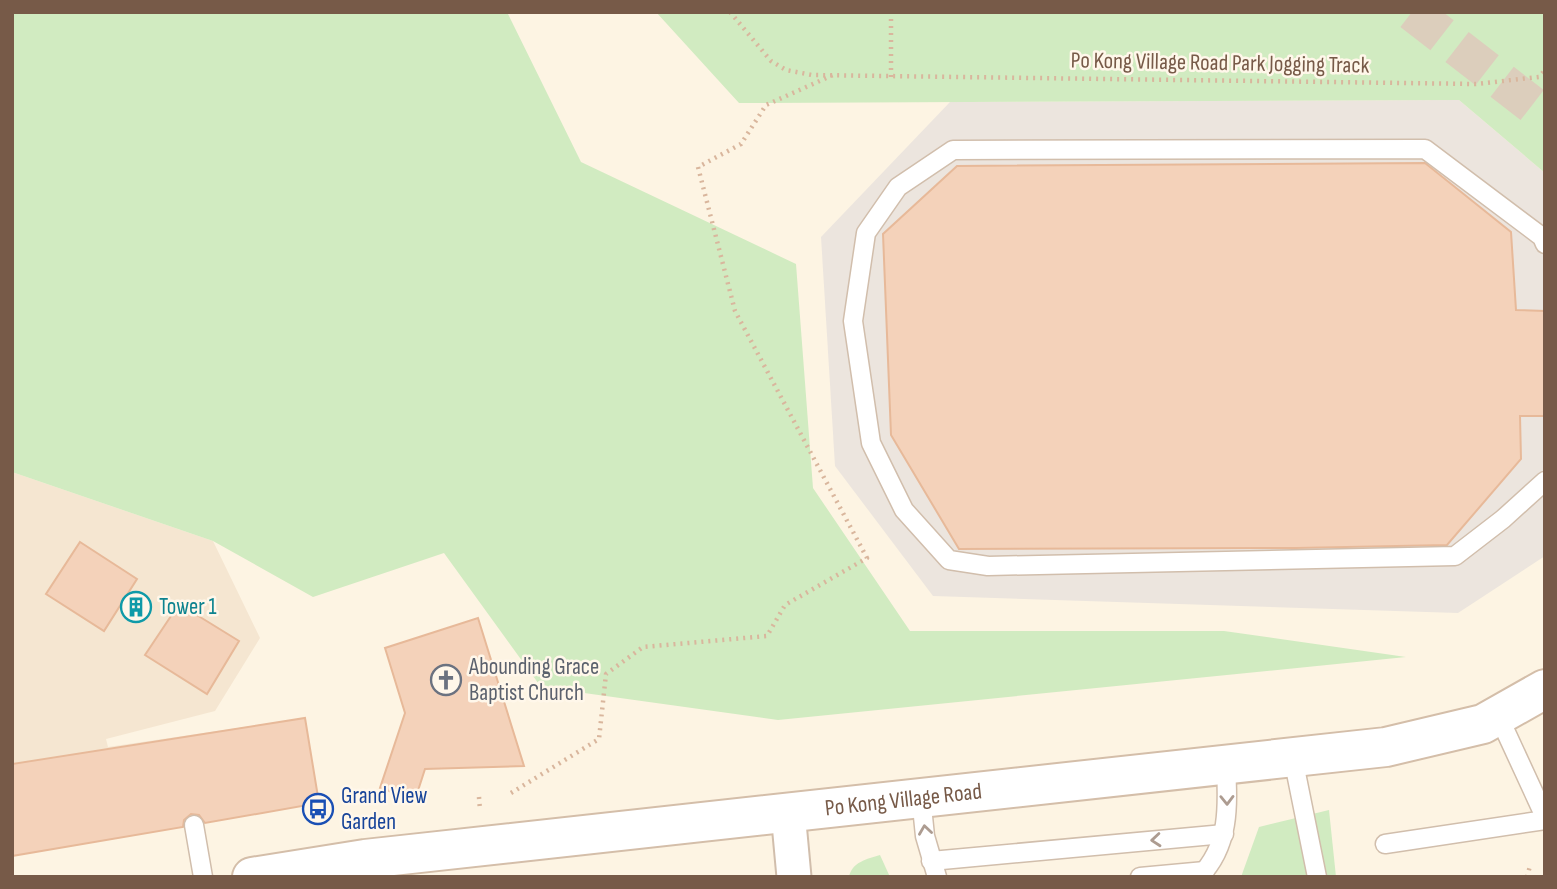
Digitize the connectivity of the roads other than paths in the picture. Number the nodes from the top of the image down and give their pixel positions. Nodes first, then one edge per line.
1 (1545, 244) edge
2 (1545, 481) edge
3 (1545, 689) edge
4 (1498, 715) junction
5 (1293, 758) junction
6 (1226, 766) junction
7 (921, 797) junction
8 (788, 812) junction
9 (1545, 818) edge
10 (194, 825) dead end
11 (1224, 834) junction
12 (1385, 844) dead end
13 (934, 869) edge
14 (1202, 874) edge
15 (203, 877) edge
16 (252, 877) edge
17 (794, 877) edge
18 (1140, 877) edge
19 (1317, 877) edge

1 - 2 lane
3 - 4 main road, Po Kong Village Road
4 - 5 main road, Po Kong Village Road
4 - 9 lane
5 - 6 main road, Po Kong Village Road
5 - 19 lane
6 - 7 main road, Po Kong Village Road
6 -> 11 lane
7 - 8 main road, Po Kong Village Road
13 -> 7 lane
8 - 16 main road, Po Kong Village Road
8 - 17 street
9 - 12 lane
10 - 15 lane
11 -> 13 lane
11 - 14 lane
14 - 18 lane

